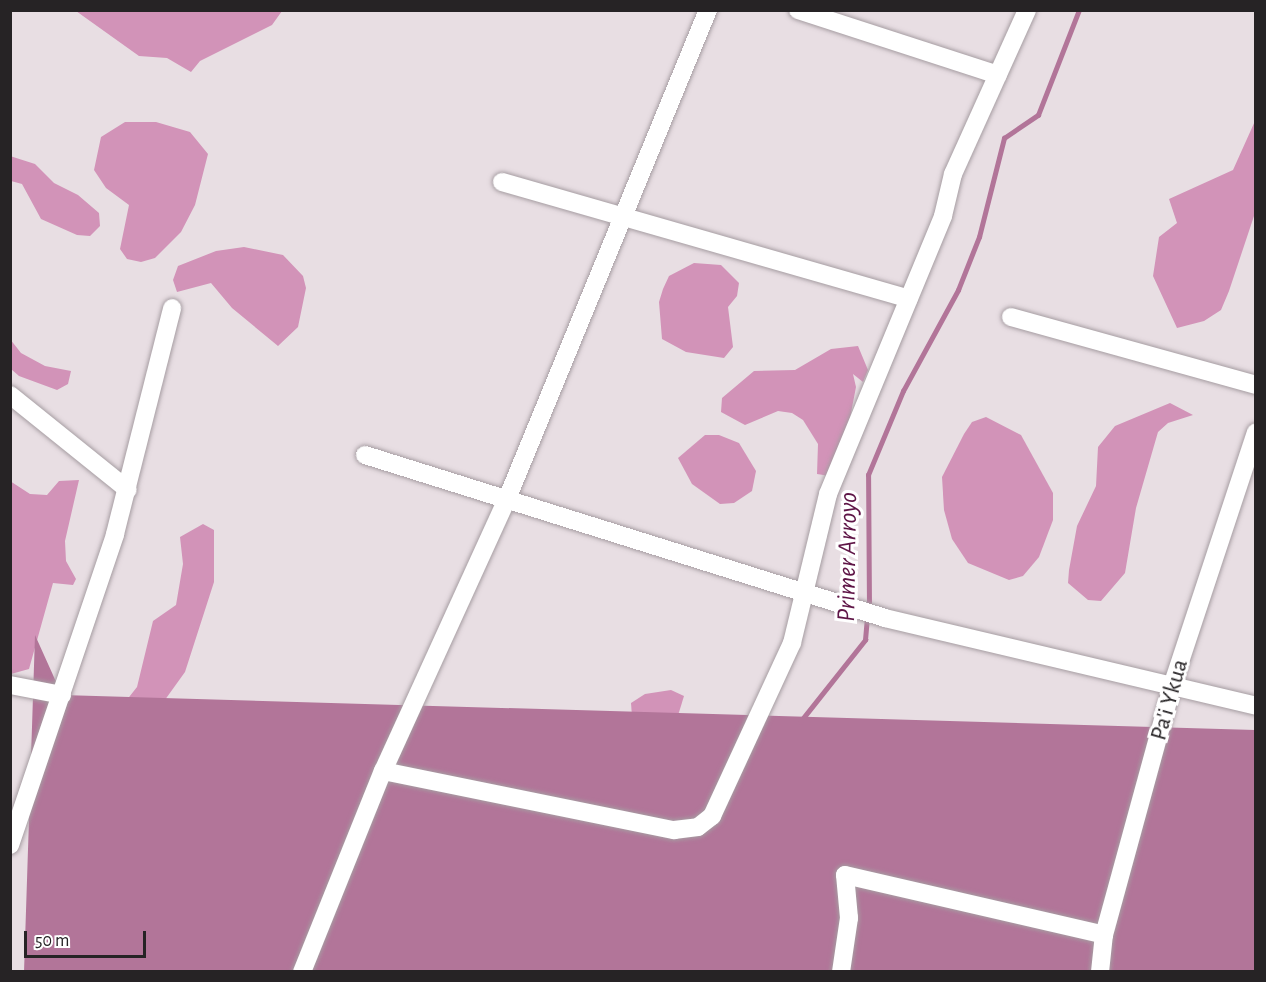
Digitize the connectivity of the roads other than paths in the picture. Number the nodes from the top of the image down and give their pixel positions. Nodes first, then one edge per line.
1 (708, 10) edge
2 (798, 10) edge
3 (1027, 10) edge
4 (998, 75) junction
5 (502, 182) dead end
6 (624, 218) junction
7 (909, 299) junction
8 (172, 308) dead end
9 (1011, 317) dead end
10 (1256, 385) edge
11 (10, 395) edge
12 (1256, 432) edge
13 (365, 455) dead end
14 (128, 490) junction
15 (507, 499) junction
16 (804, 593) junction
17 (1173, 683) junction
18 (10, 685) edge
19 (62, 695) junction
20 (1256, 706) edge
21 (383, 771) junction
22 (10, 844) edge
23 (1104, 934) junction
24 (302, 972) edge
25 (841, 972) edge
26 (1100, 972) edge

1 - 6 street
2 - 4 street
3 - 4 street
4 - 7 street
5 - 6 street
6 - 7 street
6 - 15 street
7 - 16 street
8 - 14 street
9 - 10 street
11 - 14 street
12 - 17 street, Pa'i Ykua
13 - 15 street
14 - 19 street
15 - 16 street
15 - 21 street
16 - 17 street
16 - 21 street
17 - 20 street
17 - 23 street, Pa'i Ykua
18 - 19 street
19 - 22 street
21 - 24 street
23 - 25 street
23 - 26 street, Pa'i Ykua

